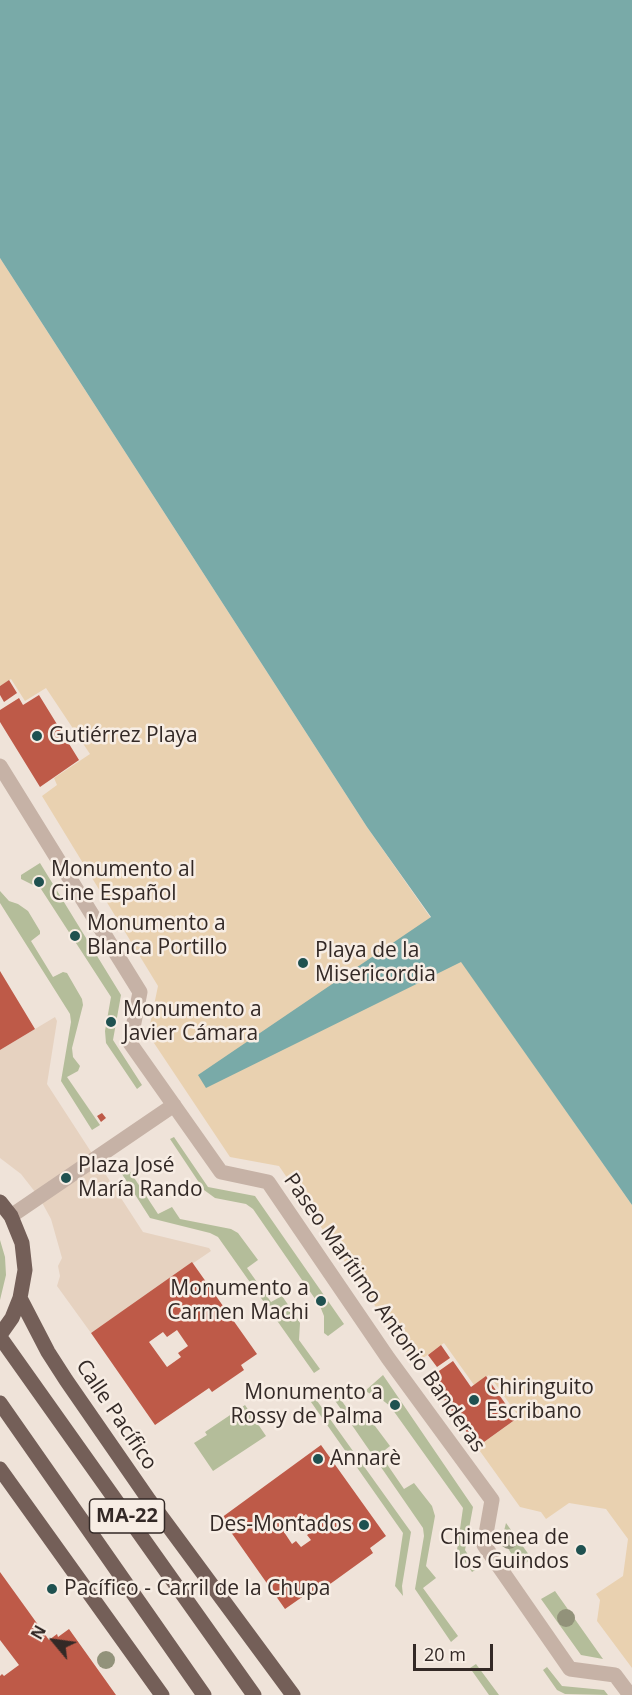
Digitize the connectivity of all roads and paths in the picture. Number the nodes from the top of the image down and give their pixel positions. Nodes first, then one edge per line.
1 (0, 766) edge
2 (174, 1105) junction
3 (0, 1202) edge
4 (11, 1216) junction
5 (20, 1298) junction
6 (0, 1336) edge
7 (0, 1403) edge
8 (0, 1469) edge
9 (162, 1695) edge
10 (204, 1695) edge
11 (254, 1695) edge
12 (293, 1695) edge
13 (630, 1695) edge

1 - 2 street, Paseo Marítimo Antonio Banderas
2 - 4 street
2 - 13 street, Paseo Marítimo Antonio Banderas
3 - 4 main road
4 - 5 main road
5 - 6 main road
5 - 12 main road, Calle Pacífico
6 - 11 main road, MA-22
7 - 10 main road, MA-22
8 - 9 main road

